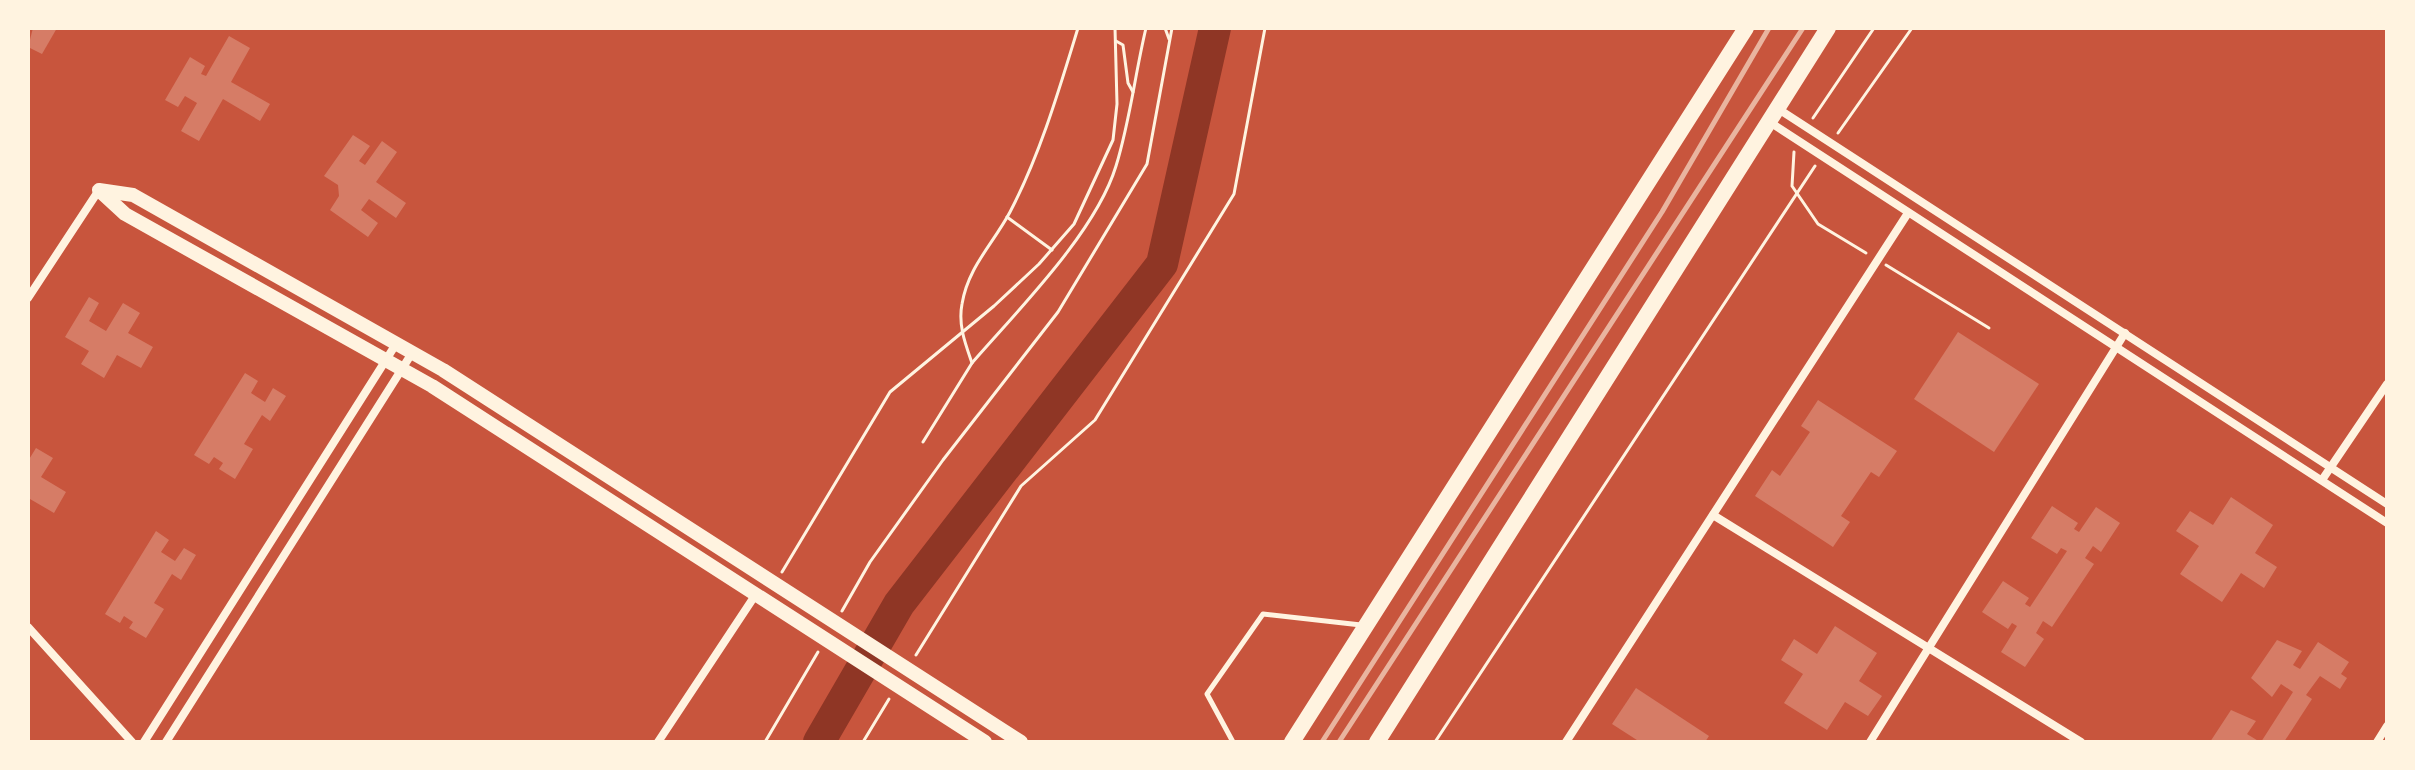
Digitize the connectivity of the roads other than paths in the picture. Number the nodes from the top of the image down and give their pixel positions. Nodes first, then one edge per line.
1 (1746, 28) edge
2 (1828, 28) edge
3 (1772, 114) junction
4 (99, 190) junction
5 (1908, 213) junction
6 (28, 298) edge
7 (2125, 333) junction
8 (396, 344) junction
9 (2116, 347) junction
10 (412, 353) junction
11 (386, 360) junction
12 (402, 369) junction
13 (2387, 384) edge
14 (2331, 467) junction
15 (2322, 480) junction
16 (2387, 504) edge
17 (1713, 515) junction
18 (2387, 523) edge
19 (756, 594) junction
20 (1366, 626) junction
21 (28, 627) edge
22 (1929, 648) junction
23 (2387, 726) edge
24 (132, 742) edge
25 (144, 742) edge
26 (166, 742) edge
27 (658, 742) edge
28 (985, 742) edge
29 (1021, 742) edge
30 (1233, 742) edge
31 (1292, 742) edge
32 (1377, 742) edge
33 (1566, 742) edge
34 (1870, 742) edge
35 (2081, 742) edge
36 (2377, 742) edge

1 - 20 highway
2 - 3 highway
3 - 5 street
3 - 7 street
3 - 32 highway
4 - 6 street
4 - 8 main road
4 - 11 main road
5 - 9 street
5 - 17 street
7 - 9 street
7 - 14 street
8 - 10 main road
8 - 11 street
9 - 15 street
9 - 22 street
10 - 12 street
10 - 29 main road
11 - 12 main road
11 - 25 street
12 - 19 main road
12 - 26 street
13 - 14 street
14 - 15 street
14 - 16 street
15 - 18 street
17 - 22 street
17 - 33 street
19 - 27 street
19 - 28 main road
20 - 30 lane
20 - 31 highway
21 - 24 street
22 - 34 street
22 - 35 street
23 - 36 street

